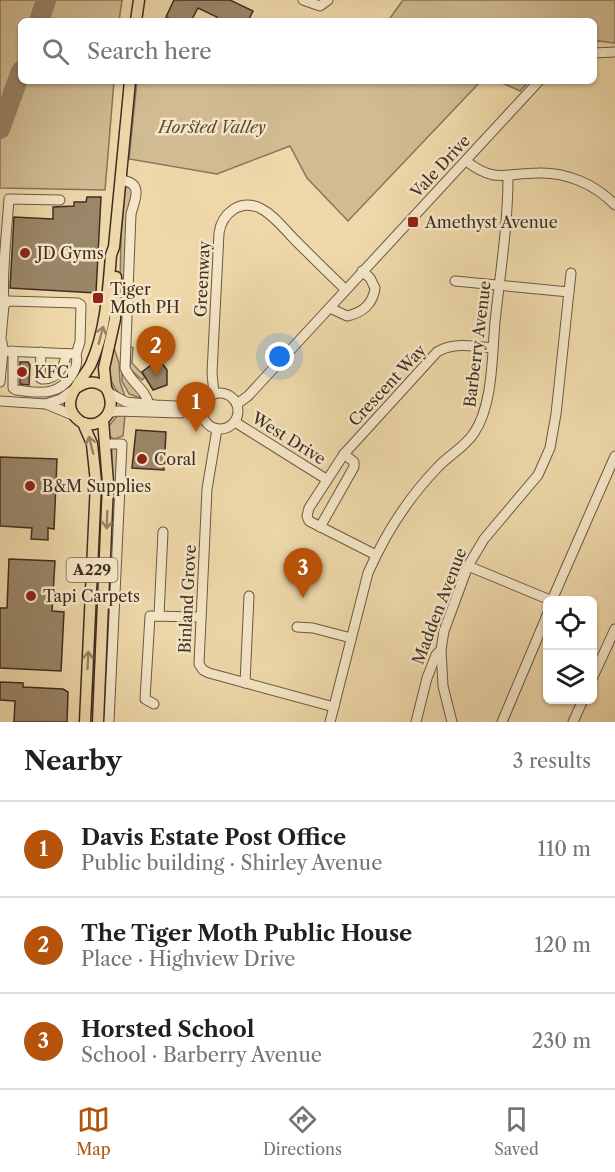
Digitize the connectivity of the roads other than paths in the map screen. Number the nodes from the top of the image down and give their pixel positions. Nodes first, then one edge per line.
1 (139, 0) edge
2 (303, 0) edge
3 (328, 0) edge
4 (136, 18) edge
5 (615, 52) edge
6 (597, 53) edge
7 (130, 84) edge
8 (536, 84) edge
9 (466, 160) junction
10 (508, 177) junction
11 (121, 180) junction
12 (60, 200) dead end
13 (615, 205) edge
14 (114, 247) junction
15 (362, 272) junction
16 (571, 273) dead end
17 (455, 281) dead end
18 (499, 285) junction
19 (345, 289) junction
20 (569, 292) junction
21 (5, 303) junction
22 (330, 308) junction
23 (5, 348) edge
24 (492, 348) junction
25 (41, 352) junction
26 (71, 354) junction
27 (0, 374) edge
28 (0, 382) edge
29 (76, 388) junction
30 (107, 391) junction
31 (214, 394) junction
32 (0, 400) edge
33 (145, 401) junction
34 (204, 402) junction
35 (46, 404) junction
36 (237, 404) junction
37 (202, 415) junction
38 (106, 417) junction
39 (79, 419) junction
40 (235, 422) junction
41 (217, 429) junction
42 (105, 444) junction
43 (344, 454) junction
44 (615, 456) edge
45 (326, 479) junction
46 (320, 527) junction
47 (163, 532) dead end
48 (376, 555) junction
49 (468, 566) junction
50 (249, 596) dead end
51 (553, 596) edge
52 (543, 597) edge
53 (159, 615) junction
54 (201, 617) junction
55 (543, 625) edge
56 (297, 627) dead end
57 (615, 629) edge
58 (351, 638) junction
59 (441, 650) junction
60 (597, 668) edge
61 (245, 683) junction
62 (154, 704) dead end
63 (581, 704) edge
64 (333, 707) junction
65 (85, 722) edge
66 (98, 722) edge
67 (109, 722) edge
68 (330, 722) edge
69 (416, 722) edge
70 (452, 722) edge
71 (502, 722) edge
72 (573, 722) edge

1 - 4 main road
2 - 3 street
5 - 6 street
7 - 11 main road, A229
8 - 9 street, Vale Drive
9 - 10 street
9 - 15 street, Vale Drive
10 - 13 street
10 - 18 street, Barberry Avenue
11 - 14 main road, A229
11 - 33 street
12 - 21 street
29 -> 14 main road, A229
14 - 30 main road, A229
15 - 19 street, Vale Drive
15 - 22 street
16 - 20 street, Madden Avenue
17 - 18 street
18 - 20 street
18 - 24 street, Barberry Avenue
19 - 22 street, Vale Drive
19 - 31 street, Greenway
20 - 49 street, Madden Avenue
21 - 23 street
21 - 26 street
22 - 36 street, Vale Drive
23 - 25 street
23 - 26 street
23 - 27 street
24 - 43 street, Crescent Way
24 - 48 street, Barberry Avenue
25 - 26 street
25 - 26 street
27 - 28 street
29 - 30 main road
29 - 35 street
29 - 39 main road, A229
30 - 33 street
30 - 38 main road, A229
31 - 34 street
31 - 36 street
32 - 35 street
33 - 34 street
34 - 37 street
35 - 39 street
36 - 40 street
37 - 38 street
37 - 41 street
38 - 39 main road
38 - 42 main road, A229
65 -> 39 main road, A229
40 - 41 street
40 - 45 street, West Drive
41 - 54 street, Binland Grove
42 -> 66 main road, A229
42 - 67 street
43 - 45 street, Crescent Way
43 - 46 street
44 - 51 street
45 - 46 street, Crescent Way
46 - 48 street
47 - 53 street
48 - 58 street, Barberry Avenue
49 - 52 street
49 - 59 street, Madden Avenue
50 - 61 street
53 - 54 street
53 - 62 street
54 - 61 street, Binland Grove
55 - 71 street
56 - 58 street
57 - 60 street
58 - 64 street, Barberry Avenue
59 - 69 street, Madden Avenue
59 - 70 street
61 - 64 street, Binland Grove
63 - 72 street
64 - 68 street, Barberry Avenue

